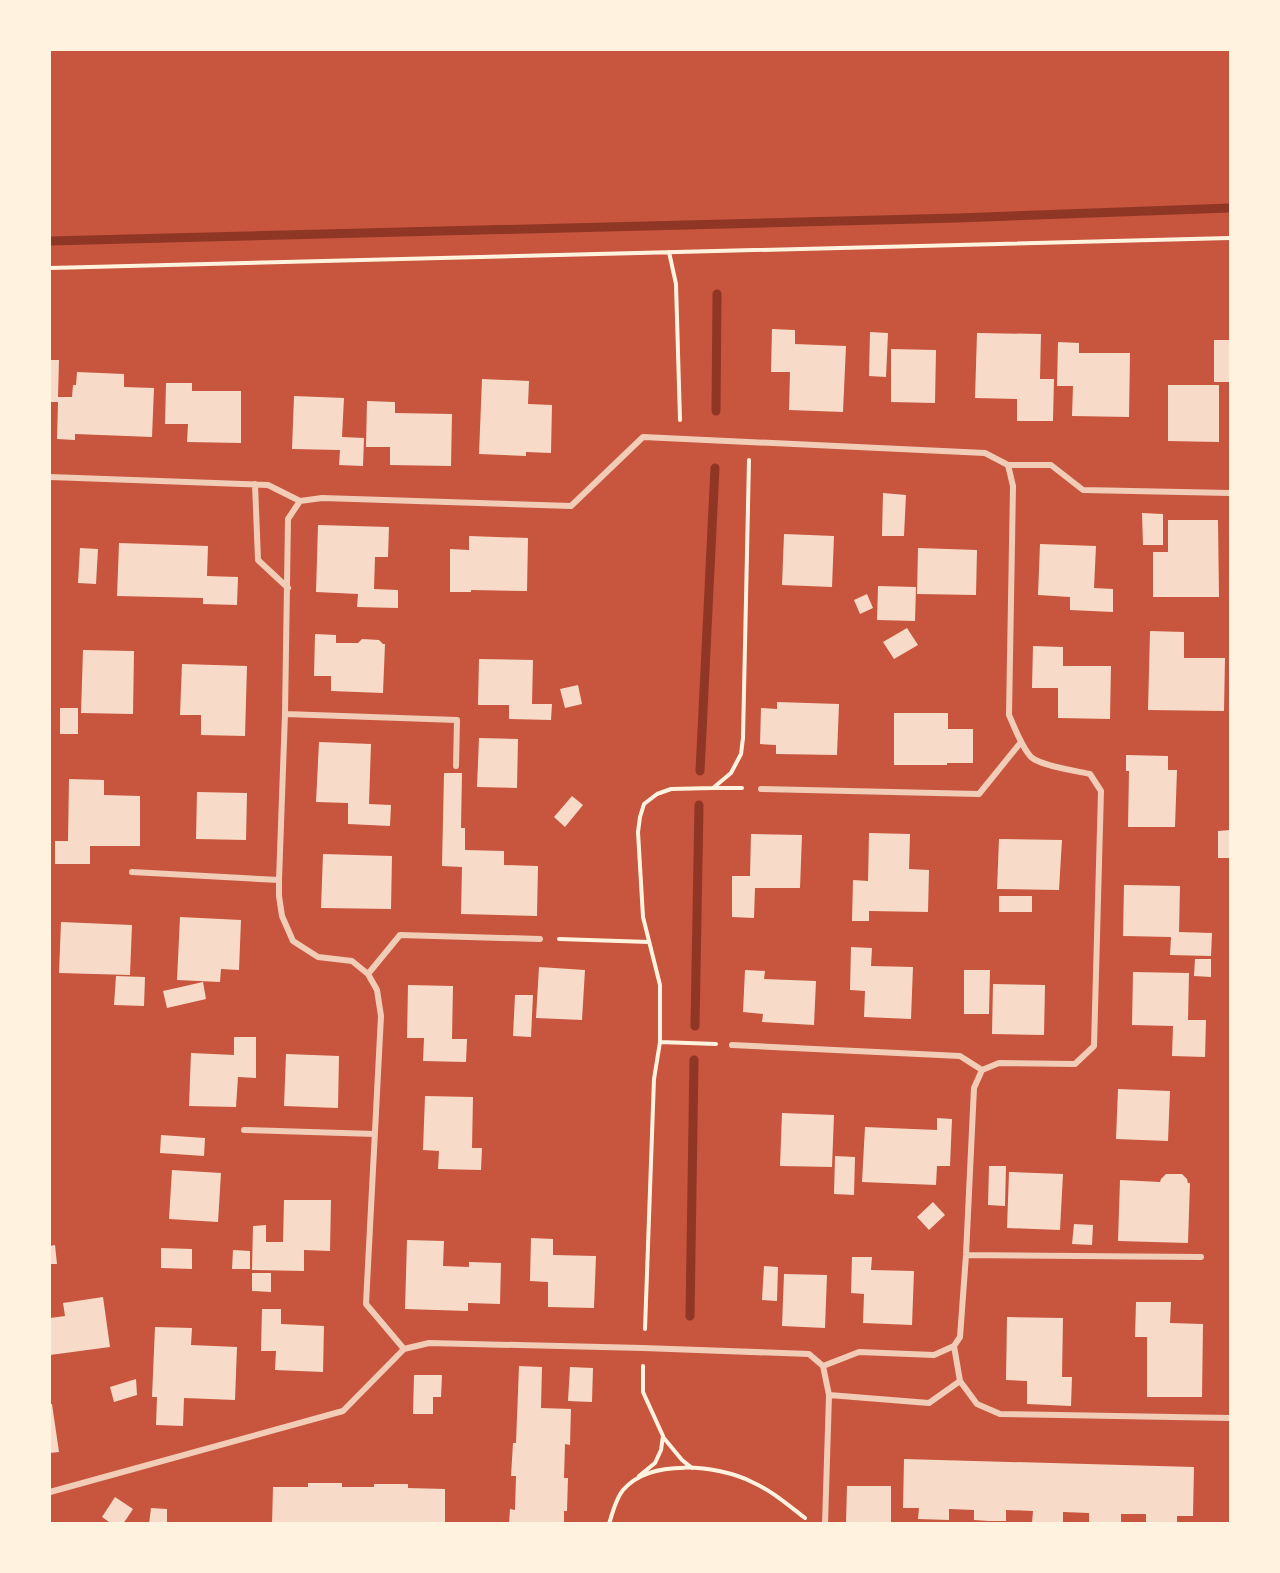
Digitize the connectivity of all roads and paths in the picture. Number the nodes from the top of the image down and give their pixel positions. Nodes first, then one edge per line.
1 (1230, 238) edge
2 (669, 252) junction
3 (50, 268) edge
4 (680, 438) junction
5 (749, 441) junction
6 (1008, 465) junction
7 (50, 477) edge
8 (255, 484) junction
9 (1230, 493) edge
10 (300, 501) junction
11 (288, 588) junction
12 (285, 714) junction
13 (1022, 742) junction
14 (456, 766) dead end
15 (713, 788) junction
16 (761, 789) joint
17 (132, 872) dead end
18 (279, 880) junction
19 (540, 939) joint
20 (649, 942) junction
21 (368, 974) junction
22 (660, 1041) junction
23 (732, 1045) joint
24 (982, 1070) junction
25 (244, 1131) dead end
26 (375, 1134) junction
27 (966, 1255) junction
28 (1201, 1257) dead end
29 (645, 1329) dead end
30 (954, 1346) junction
31 (643, 1348) junction
32 (404, 1349) junction
33 (822, 1366) junction
34 (960, 1381) junction
35 (829, 1395) junction
36 (1230, 1418) edge
37 (663, 1436) junction
38 (692, 1468) junction
39 (639, 1476) junction
40 (50, 1492) edge
41 (791, 1507) dead end
42 (609, 1524) edge
43 (825, 1524) edge

1 - 2 path
2 - 3 path
2 - 4 path
4 - 5 street
4 - 10 street
5 - 6 street
5 - 15 path
6 - 9 street
6 - 13 street
7 - 8 street
8 - 10 street
8 - 11 street
10 - 11 street
11 - 12 street
12 - 14 street
12 - 18 street
13 - 16 street
13 - 24 street
15 - 16 path
15 - 20 path
17 - 18 street
18 - 21 street
19 - 20 path
19 - 21 street
20 - 22 path
21 - 26 street
22 - 23 path
22 - 29 path
23 - 24 street
24 - 27 street
25 - 26 street
26 - 32 street
27 - 28 street
27 - 30 street
30 - 33 street
30 - 34 street
31 - 32 street
31 - 33 street
31 - 37 path
32 - 40 street
33 - 35 street
34 - 35 street
34 - 36 street
35 - 43 street
37 - 38 path
37 - 39 path
38 - 39 path
38 - 41 path
39 - 42 path

